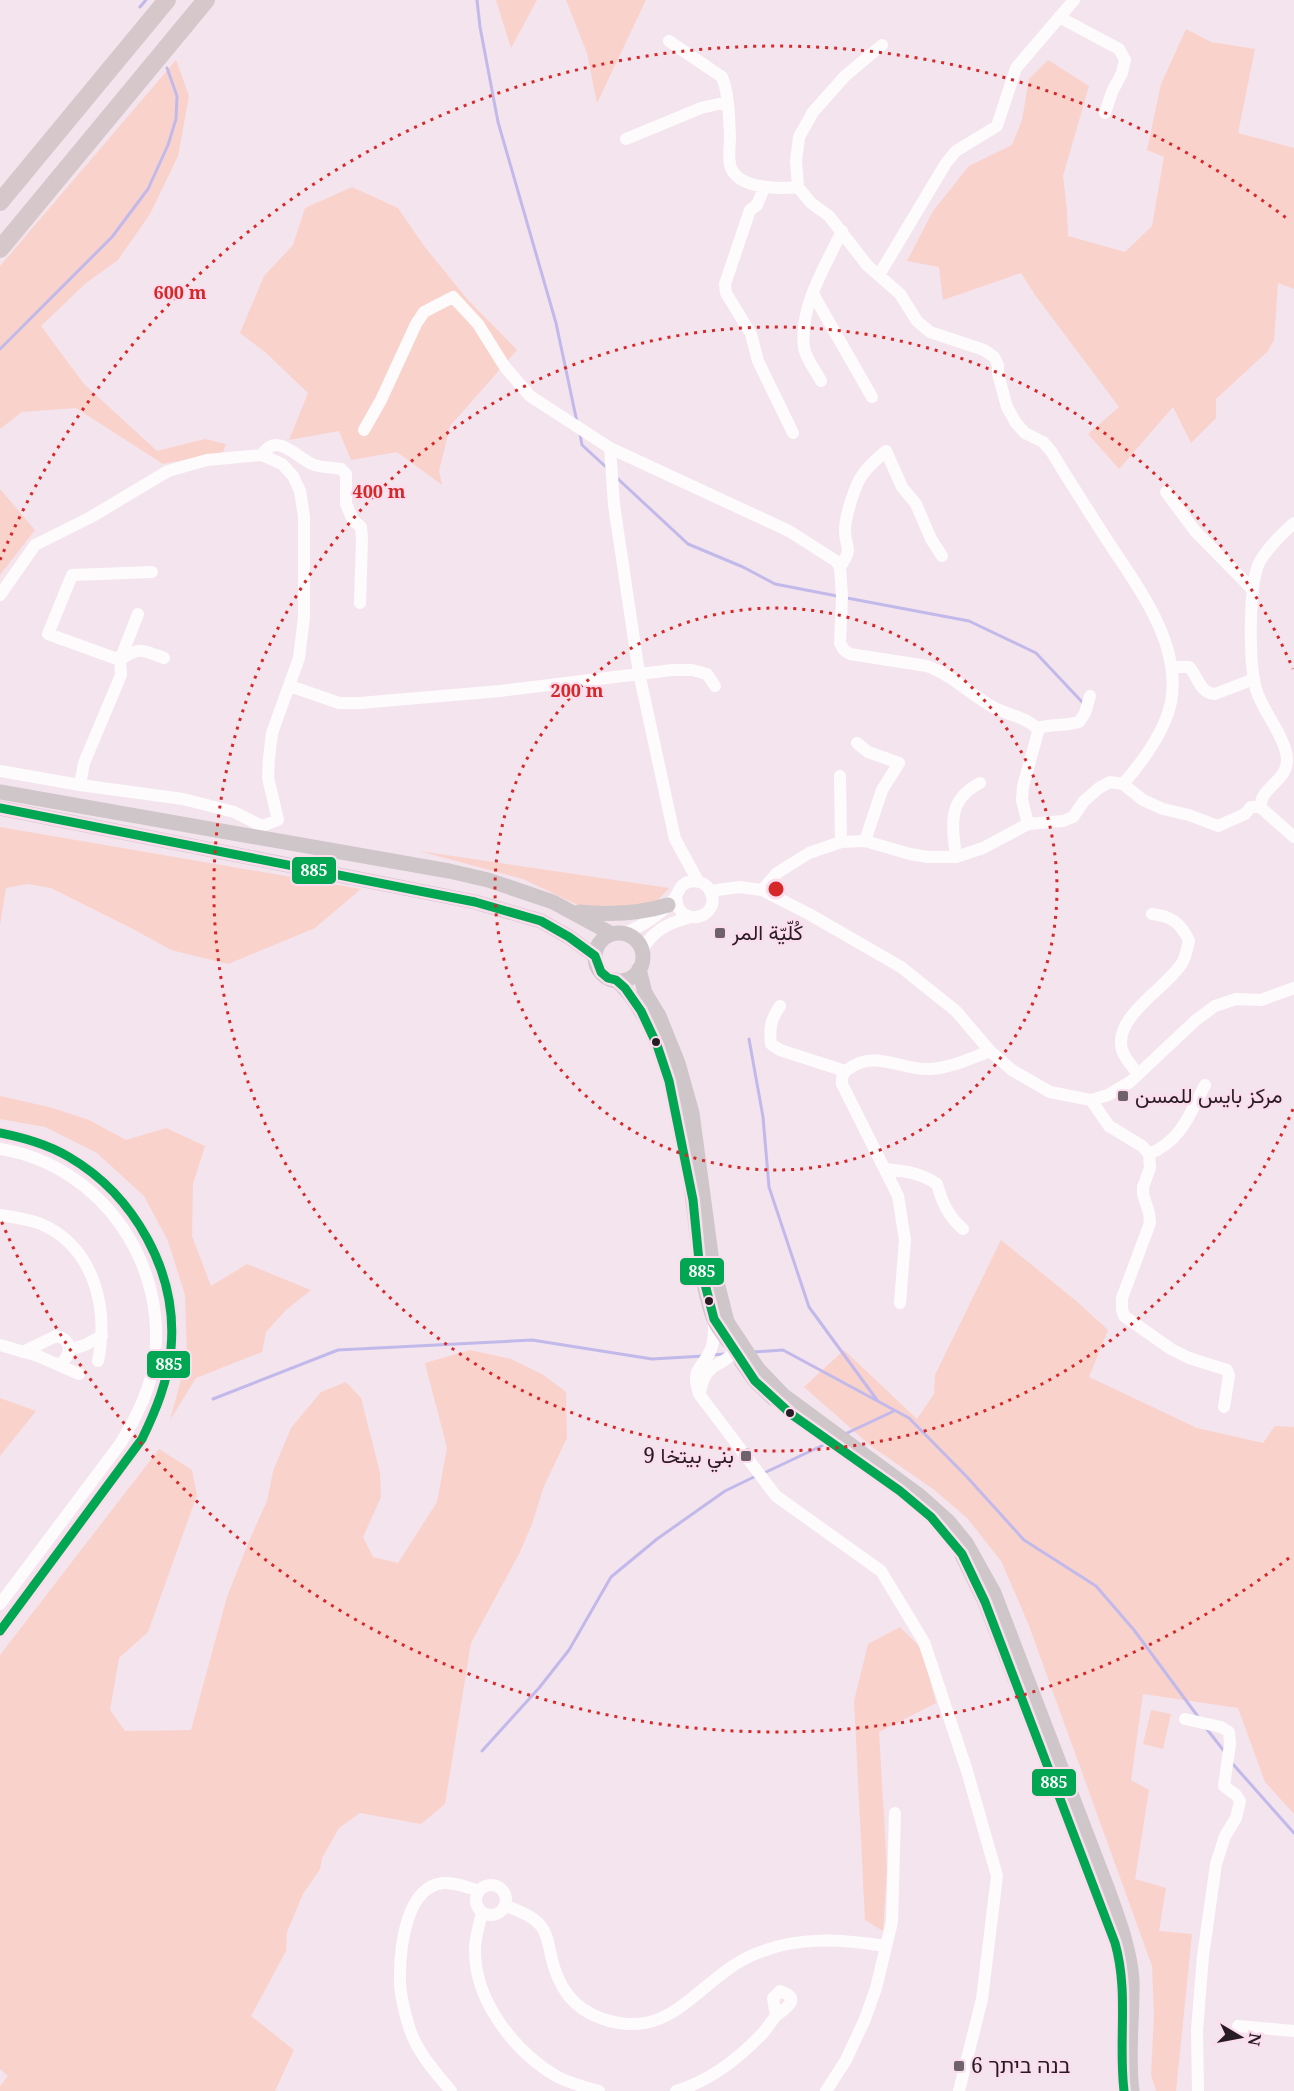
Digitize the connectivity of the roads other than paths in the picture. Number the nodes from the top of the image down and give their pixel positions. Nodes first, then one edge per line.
1 (167, 0) edge
2 (206, 0) edge
3 (1074, 0) edge
4 (1059, 17) junction
5 (669, 41) dead end
6 (882, 45) dead end
7 (727, 102) junction
8 (1105, 113) dead end
9 (626, 139) dead end
10 (798, 187) junction
11 (764, 188) junction
12 (0, 202) edge
13 (842, 231) junction
14 (0, 249) edge
15 (879, 275) junction
16 (813, 294) junction
17 (821, 381) dead end
18 (872, 397) dead end
19 (364, 430) dead end
20 (793, 433) dead end
21 (610, 448) junction
22 (262, 455) junction
23 (1166, 492) dead end
24 (1294, 523) edge
25 (942, 556) dead end
26 (840, 567) junction
27 (152, 572) dead end
28 (1253, 590) junction
29 (0, 595) edge
30 (360, 603) dead end
31 (138, 615) dead end
32 (164, 658) dead end
33 (120, 660) junction
34 (1171, 668) junction
35 (639, 673) junction
36 (1254, 679) junction
37 (290, 686) junction
38 (715, 686) dead end
39 (1090, 696) dead end
40 (1037, 728) junction
41 (857, 743) dead end
42 (1290, 751) edge
43 (0, 771) edge
44 (840, 776) dead end
45 (980, 783) dead end
46 (1124, 784) junction
47 (80, 785) junction
48 (0, 792) edge
49 (1260, 807) junction
50 (0, 808) edge
51 (1028, 824) junction
52 (1294, 837) edge
53 (865, 841) junction
54 (841, 842) junction
55 (956, 857) junction
56 (698, 881) junction
57 (762, 890) junction
58 (711, 891) junction
59 (672, 901) junction
60 (574, 912) junction
61 (1152, 914) dead end
62 (691, 917) junction
63 (618, 934) junction
64 (642, 950) junction
65 (595, 956) junction
66 (639, 969) junction
67 (616, 980) junction
68 (1294, 988) edge
69 (780, 1006) dead end
70 (990, 1051) junction
71 (845, 1071) junction
72 (1138, 1074) junction
73 (1205, 1085) dead end
74 (1091, 1100) junction
75 (0, 1132) edge
76 (0, 1149) edge
77 (1149, 1154) junction
78 (886, 1170) junction
79 (0, 1215) edge
80 (963, 1229) dead end
81 (900, 1303) dead end
82 (714, 1319) junction
83 (734, 1333) junction
84 (102, 1336) junction
85 (0, 1345) edge
86 (69, 1350) junction
87 (734, 1350) junction
88 (24, 1352) junction
89 (98, 1361) dead end
90 (60, 1365) junction
91 (745, 1367) junction
92 (712, 1368) junction
93 (79, 1374) dead end
94 (699, 1394) junction
95 (1224, 1407) dead end
96 (0, 1604) edge
97 (0, 1631) edge
98 (1185, 1719) dead end
99 (895, 1814) dead end
100 (479, 1891) junction
101 (505, 1905) junction
102 (482, 1913) junction
103 (885, 1946) junction
104 (776, 2016) dead end
105 (1238, 2026) dead end
106 (1294, 2031) edge
107 (451, 2091) edge
108 (599, 2091) edge
109 (676, 2091) edge
110 (826, 2091) edge
111 (959, 2091) edge
112 (1124, 2091) edge
113 (1132, 2091) edge
114 (1198, 2091) edge

1 - 12 highway
2 - 14 highway
3 - 4 street
4 - 8 street
4 - 15 street
5 - 7 street
6 - 10 street
7 - 9 street
7 - 11 street
10 - 11 street
10 - 13 street
11 - 20 street
13 - 15 street
13 - 16 street
15 - 34 street
16 - 17 street
16 - 18 street
19 - 21 street
21 - 26 street
21 - 35 street
22 - 29 street
22 - 30 street
22 - 37 street
23 - 28 street
24 - 28 street
25 - 26 street
26 - 40 street
27 - 33 street
28 - 36 street
31 - 33 street
32 - 33 street
33 - 47 street
34 - 36 street
34 - 46 street
35 - 37 street
35 - 38 street
35 - 56 street
36 - 42 street
37 - 47 street
39 - 40 street
40 - 51 street
41 - 53 street
42 - 49 street
43 - 47 street
44 - 54 street
45 - 55 street
46 - 49 street
46 - 51 street
48 - 60 main road
49 - 52 street
50 - 65 main road
51 - 55 street
53 - 54 street
53 - 55 street
54 - 57 street
56 - 58 street
56 - 59 street
57 - 58 street
57 - 70 street
58 - 62 street
59 - 60 main road
59 - 62 street
59 - 63 street
60 - 63 main road
61 - 72 street
62 - 64 street
63 - 64 main road
63 - 65 main road
64 - 66 main road
65 - 67 main road
66 - 67 main road
66 - 83 main road
67 - 82 main road
68 - 72 street
69 - 71 street
70 - 71 street
70 - 74 street
71 - 78 street
72 - 74 street
73 - 77 street
74 - 77 street
75 - 97 street
76 - 96 street
77 - 95 street
78 - 80 street
78 - 81 street
79 - 84 street
82 - 87 main road
82 - 94 street
83 - 87 street
83 - 113 main road
84 - 86 street
84 - 89 street
85 - 88 street
86 - 88 street
86 - 90 street
87 - 91 main road
87 - 92 street
88 - 90 street
90 - 93 street
91 - 92 street
91 - 112 main road
92 - 94 street
94 - 111 street
98 - 114 street
99 - 103 street
100 - 101 street
100 - 102 street
100 - 107 street
101 - 102 street
101 - 103 street
102 - 108 street
103 - 110 street
104 - 109 street
105 - 106 street

